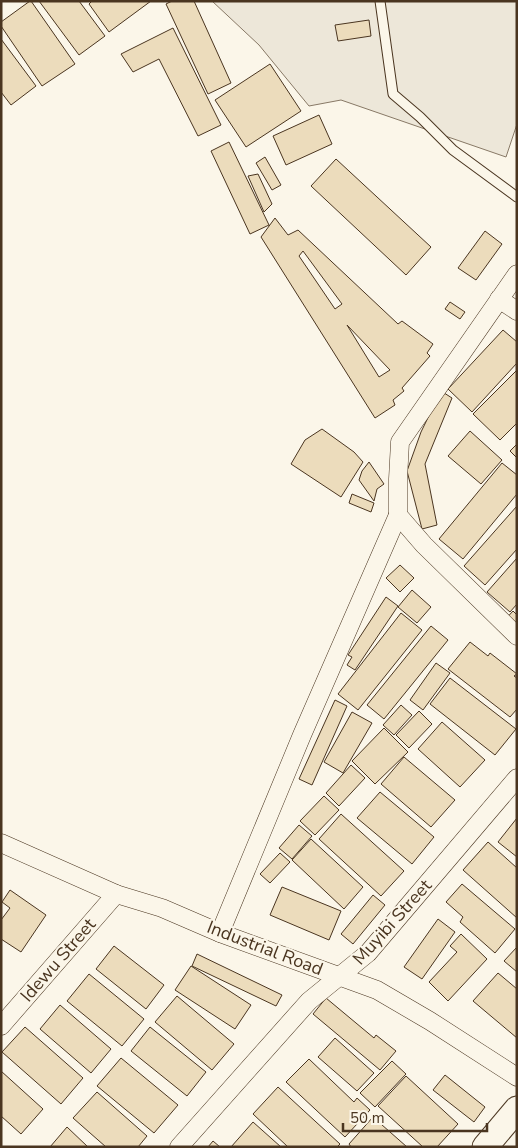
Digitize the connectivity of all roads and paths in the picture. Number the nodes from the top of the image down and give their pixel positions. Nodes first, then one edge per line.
1 (380, 1) edge
2 (517, 197) edge
3 (517, 274) edge
4 (500, 299) junction
5 (517, 311) edge
6 (398, 514) junction
7 (517, 636) edge
8 (517, 778) edge
9 (1, 843) edge
10 (116, 894) junction
11 (220, 933) junction
12 (339, 976) junction
13 (1, 1026) edge
14 (517, 1077) edge
15 (517, 1109) edge
16 (179, 1147) edge
17 (485, 1147) edge

1 - 2 lane
3 - 4 street
4 - 5 street
4 - 6 street
6 - 7 street
6 - 11 street
8 - 12 street, Muyibi Street
9 - 10 street, Industrial Road
10 - 11 street, Industrial Road
10 - 13 street, Idewu Street
11 - 12 street, Industrial Road
12 - 14 street, Industrial Road
12 - 16 street, Muyibi Street
15 - 17 main road

